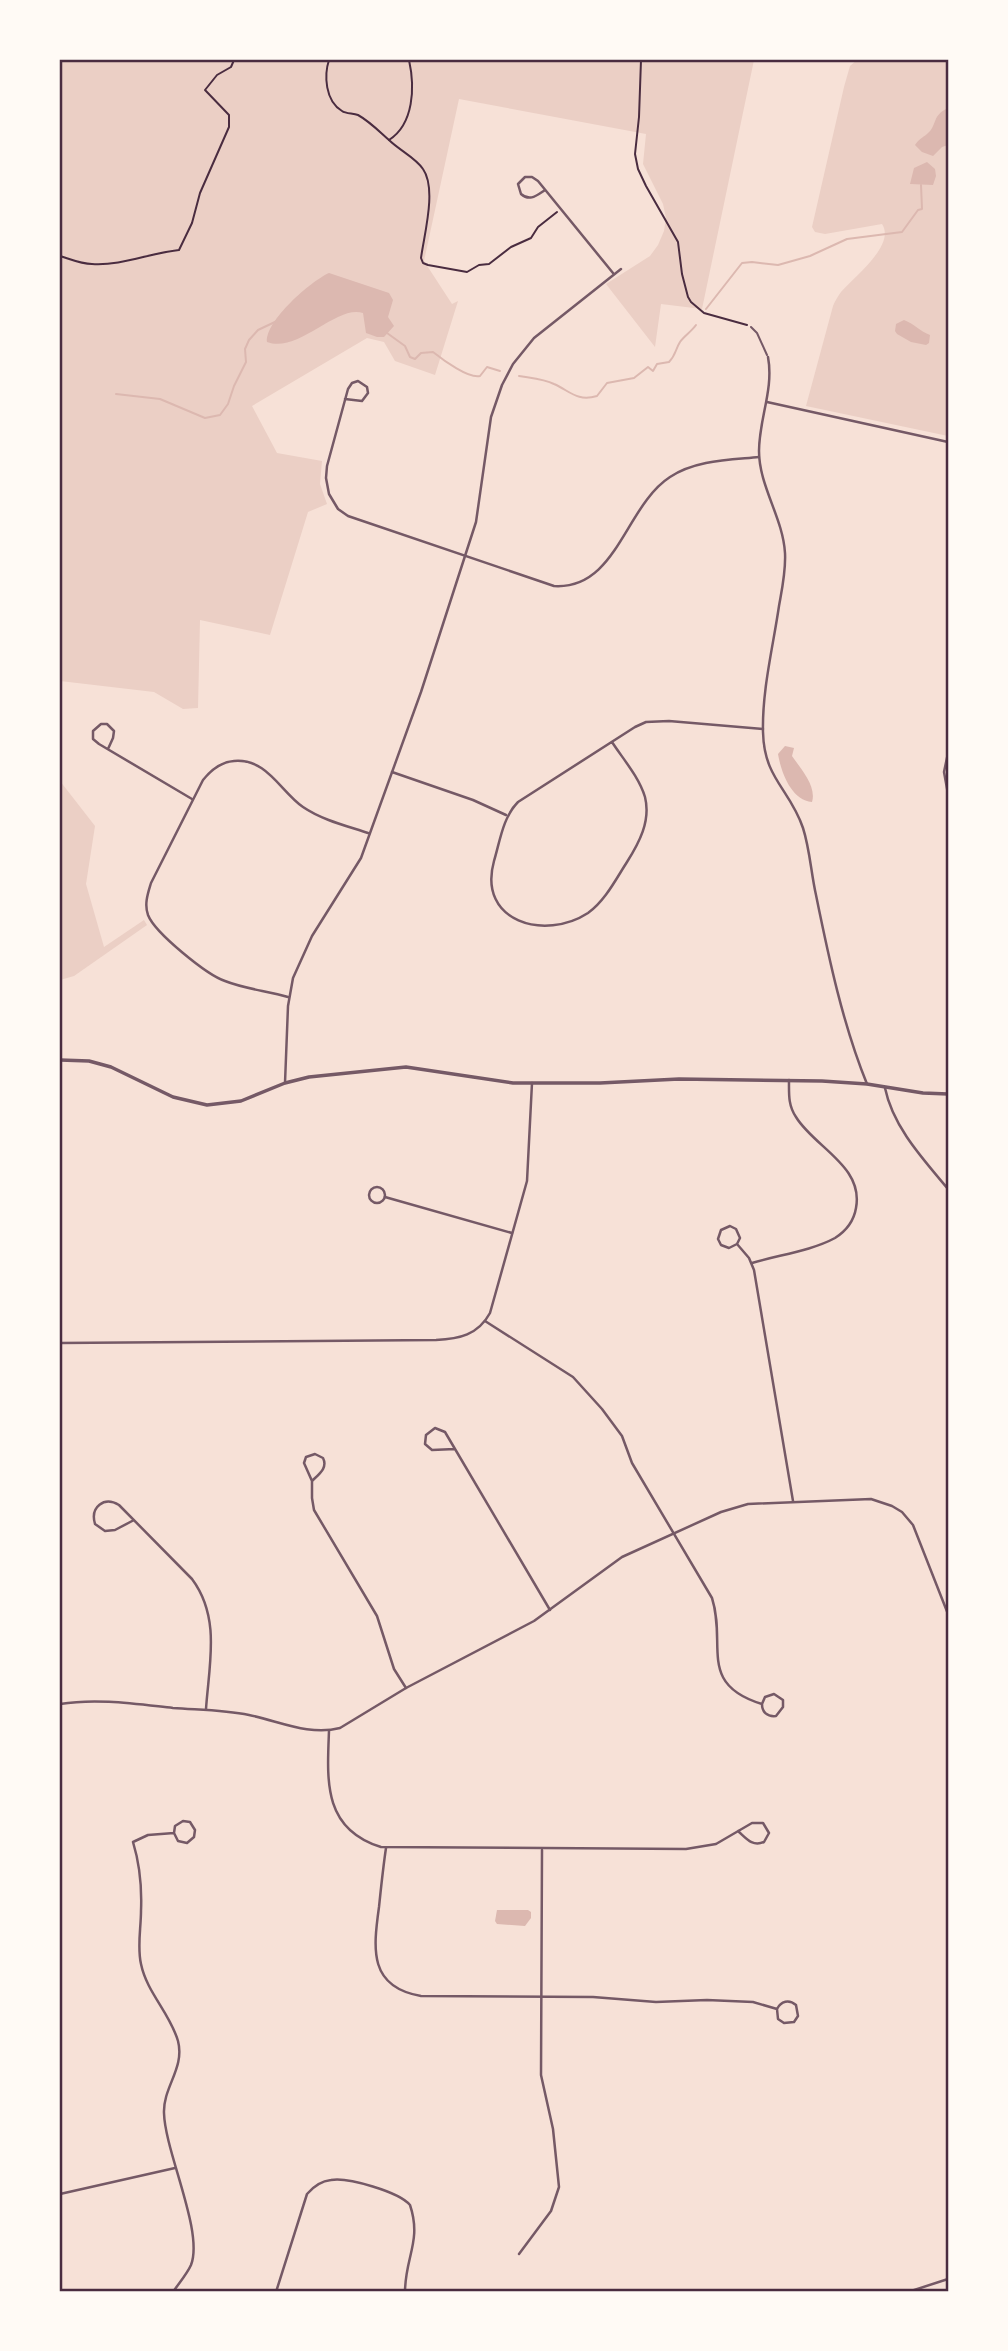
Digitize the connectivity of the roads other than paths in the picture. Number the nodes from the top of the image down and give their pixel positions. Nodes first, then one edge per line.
1 (545, 190) junction
2 (621, 269) dead end
3 (613, 273) junction
4 (751, 327) road end
5 (768, 357) joint
6 (345, 399) junction
7 (766, 402) junction
8 (948, 442) edge
9 (759, 457) junction
10 (465, 557) junction
11 (763, 729) junction
12 (612, 742) junction
13 (108, 749) junction
14 (948, 753) edge
15 (392, 772) junction
16 (948, 794) edge
17 (192, 799) junction
18 (508, 816) junction
19 (370, 834) junction
20 (288, 997) junction
21 (60, 1060) edge
22 (789, 1080) junction
23 (285, 1083) junction
24 (532, 1083) junction
25 (867, 1084) junction
26 (885, 1088) junction
27 (948, 1094) edge
28 (948, 1189) edge
29 (385, 1197) junction
30 (512, 1233) junction
31 (737, 1244) junction
32 (752, 1263) junction
33 (485, 1321) junction
34 (60, 1343) edge
35 (455, 1449) junction
36 (312, 1481) junction
37 (793, 1501) junction
38 (134, 1520) junction
39 (674, 1533) junction
40 (550, 1610) junction
41 (948, 1614) edge
42 (406, 1688) junction
43 (762, 1703) junction
44 (60, 1704) edge
45 (206, 1710) junction
46 (329, 1731) junction
47 (738, 1831) junction
48 (174, 1833) junction
49 (386, 1848) junction
50 (542, 1850) junction
51 (541, 1997) junction
52 (777, 2009) junction
53 (175, 2168) junction
54 (60, 2194) edge
55 (519, 2254) dead end
56 (948, 2279) edge
57 (173, 2291) edge
58 (276, 2291) edge
59 (405, 2291) edge
60 (908, 2291) edge

1 - 1 street
1 - 3 street
2 - 3 street
3 - 10 street
4 - 5 lane
5 - 7 street
6 - 6 street
6 - 10 street
7 - 8 street
7 - 9 street
9 - 10 street
9 - 11 street
10 - 15 street
11 - 12 street
11 - 25 street
12 - 18 street
12 - 18 street
13 - 13 street
13 - 17 street
14 - 16 street
15 - 18 street
15 - 19 street
17 - 19 street
17 - 20 street
19 - 20 street
20 - 23 street
21 - 23 street
22 - 24 street
22 - 25 street
22 - 32 street
23 - 24 street
24 - 30 street
25 - 26 street
26 - 27 street
26 - 28 street
29 - 29 street
29 - 30 street
30 - 33 street
31 - 31 street
31 - 32 street
32 - 37 street
33 - 34 street
33 - 39 street
35 - 35 street
35 - 40 street
36 - 36 street
36 - 42 street
37 - 39 street
37 - 41 street
38 - 38 street
38 - 45 street
39 - 40 street
39 - 43 street
40 - 42 street
42 - 46 street
43 - 43 street
44 - 45 street
45 - 46 street
46 - 49 street
47 - 47 street
47 - 50 street
48 - 48 street
48 - 53 street
49 - 50 street
49 - 51 street
50 - 51 street
51 - 52 street
51 - 55 street
52 - 52 street
53 - 54 street
53 - 57 street
56 - 60 street
58 - 59 street

